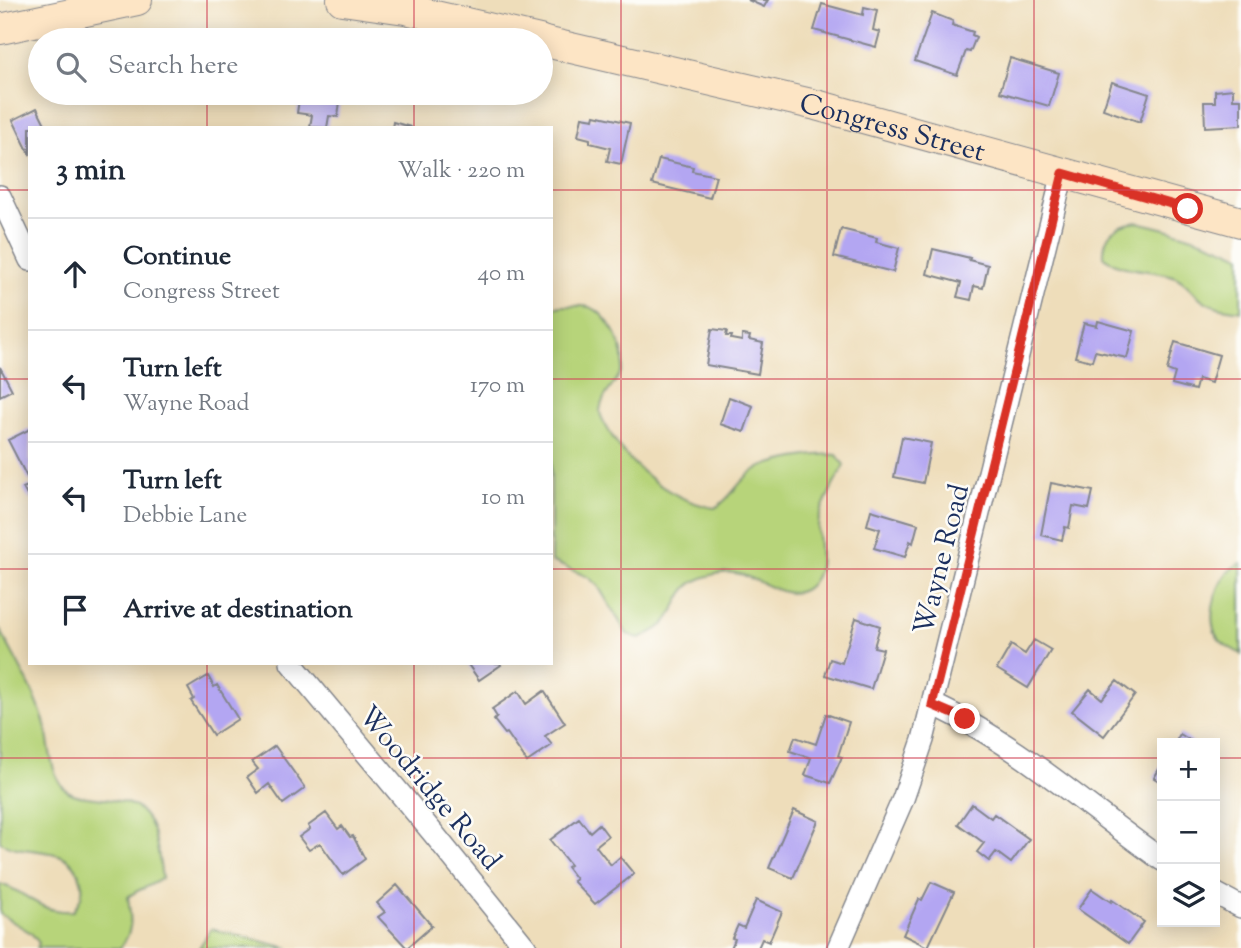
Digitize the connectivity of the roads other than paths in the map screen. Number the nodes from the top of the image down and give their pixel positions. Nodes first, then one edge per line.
1 (137, 0) edge
2 (342, 0) edge
3 (488, 28) edge
4 (0, 29) edge
5 (553, 43) edge
6 (1063, 173) junction
7 (0, 196) edge
8 (1241, 222) edge
9 (28, 256) edge
10 (293, 665) edge
11 (932, 705) junction
12 (1157, 856) edge
13 (1220, 896) edge
14 (1241, 907) edge
15 (526, 948) edge
16 (838, 948) edge

1 - 4 main road
2 - 3 main road, Congress Street
5 - 6 main road, Congress Street
6 - 8 main road, Congress Street
6 - 11 street, Wayne Road
7 - 9 street
10 - 15 street, Woodridge Road
11 - 12 street
11 - 16 street, Wayne Road
13 - 14 street

